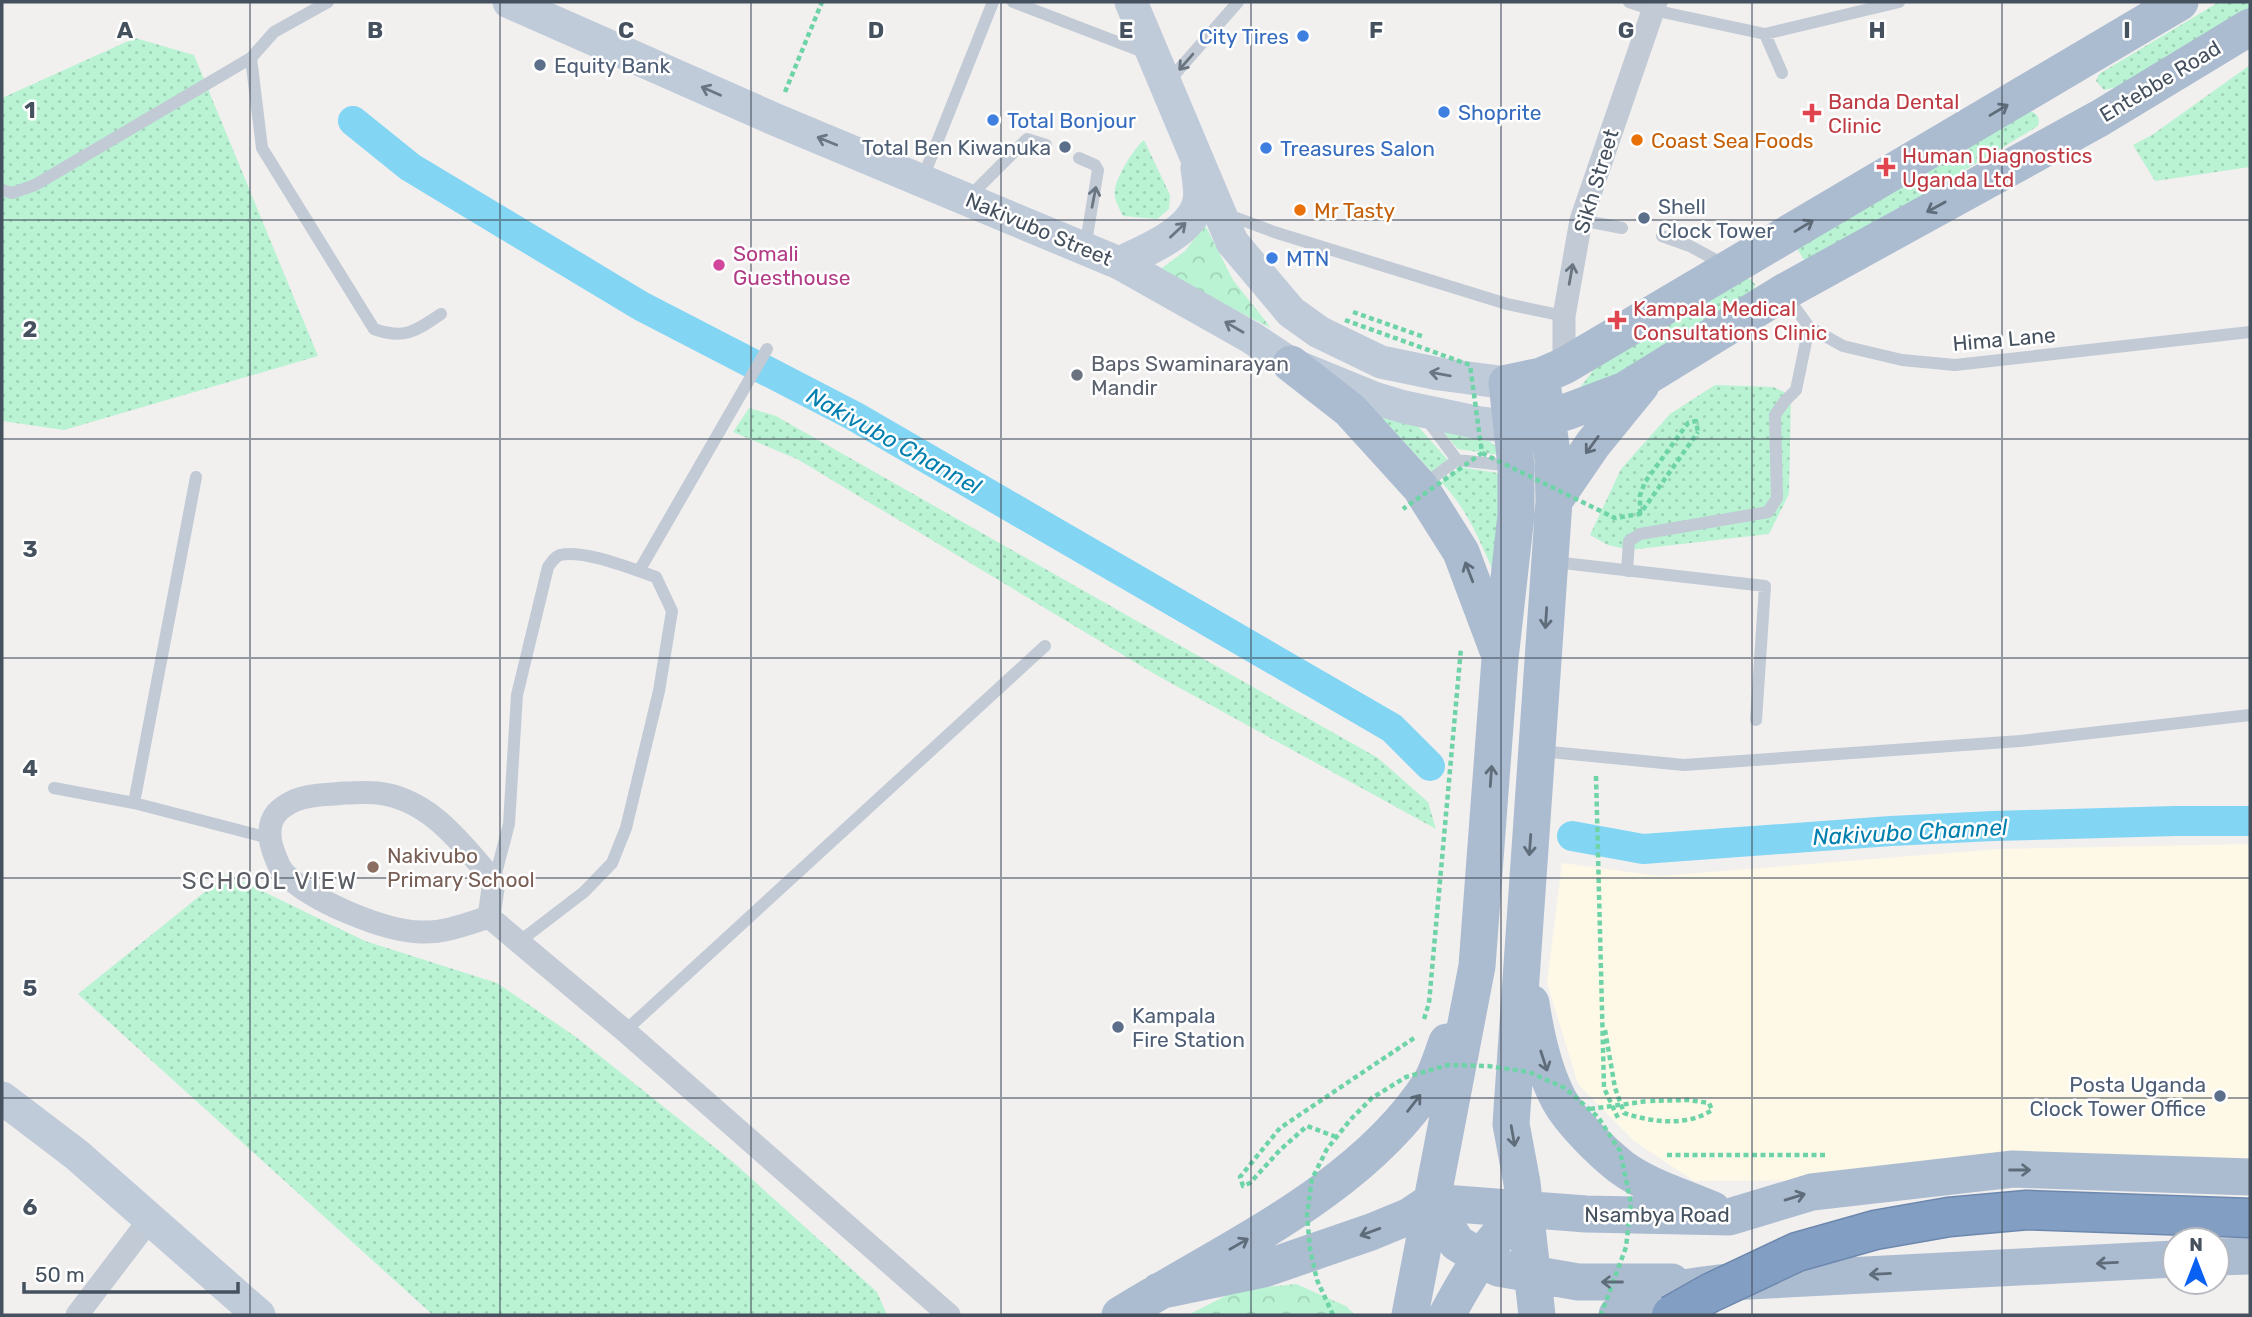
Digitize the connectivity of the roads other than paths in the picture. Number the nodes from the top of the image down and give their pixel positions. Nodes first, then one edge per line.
1 (328, 2) edge
2 (509, 2) edge
3 (993, 2) edge
4 (1013, 2) edge
5 (1131, 2) edge
6 (1238, 2) edge
7 (1629, 2) edge
8 (1899, 2) edge
9 (2180, 2) edge
10 (1654, 6) edge
11 (2250, 27) edge
12 (1765, 34) junction
13 (251, 58) junction
14 (1159, 70) junction
15 (1782, 73) dead end
16 (2062, 73) junction
17 (2100, 118) junction
18 (1046, 145) dead end
19 (1079, 158) dead end
20 (1197, 160) junction
21 (922, 180) junction
22 (2, 190) edge
23 (967, 199) junction
24 (1219, 211) junction
25 (1581, 220) junction
26 (1622, 228) dead end
27 (1662, 236) dead end
28 (1084, 248) junction
29 (1119, 262) junction
30 (1731, 269) junction
31 (1784, 292) junction
32 (441, 314) dead end
33 (1564, 316) junction
34 (1809, 327) junction
35 (2250, 332) edge
36 (767, 349) dead end
37 (1291, 364) junction
38 (1651, 374) junction
39 (1537, 375) junction
40 (1418, 408) junction
41 (1531, 423) junction
42 (1457, 460) junction
43 (1517, 467) junction
44 (196, 477) dead end
45 (1412, 498) junction
46 (1553, 501) junction
47 (1550, 562) junction
48 (639, 571) junction
49 (1627, 571) junction
50 (1045, 646) dead end
51 (1500, 659) junction
52 (2250, 715) edge
53 (1756, 720) dead end
54 (1536, 750) junction
55 (54, 788) dead end
56 (134, 803) junction
57 (269, 838) junction
58 (494, 881) junction
59 (489, 917) junction
60 (520, 941) junction
61 (1522, 946) junction
62 (1477, 966) junction
63 (625, 1031) junction
64 (2, 1098) edge
65 (2250, 1177) edge
66 (1431, 1202) junction
67 (1524, 1209) junction
68 (1729, 1217) junction
69 (2250, 1218) edge
70 (150, 1219) junction
71 (2250, 1256) edge
72 (2231, 1257) edge
73 (1480, 1258) junction
74 (2161, 1260) edge
75 (1532, 1274) junction
76 (1729, 1282) junction
77 (1158, 1291) junction
78 (76, 1315) edge
79 (259, 1315) edge
80 (949, 1315) edge
81 (1120, 1315) edge
82 (1410, 1315) edge
83 (1447, 1315) edge
84 (1537, 1315) edge
85 (1616, 1315) edge
86 (1671, 1315) edge

1 - 13 lane
21 -> 2 main road, Nakivubo Street
3 - 21 lane
4 - 14 lane
5 - 14 main road
6 -> 14 lane
7 - 10 lane
8 - 12 lane
9 - 16 main road
10 - 12 lane
10 - 25 street, Sikh Street
11 - 17 main road, Entebbe Road
12 - 15 lane
13 - 22 lane
13 - 32 lane
14 - 20 main road
16 - 17 main road
30 -> 16 main road
17 -> 31 main road, Entebbe Road
18 - 23 lane
28 -> 19 lane
20 - 24 main road
29 -> 20 main road
21 - 23 main road, Nakivubo Street
23 - 28 main road, Nakivubo Street
24 - 33 lane
39 -> 24 main road
25 - 26 lane
33 -> 25 street, Sikh Street
27 - 30 lane
28 - 29 main road, Nakivubo Street
37 -> 29 main road, Nakivubo Street
30 - 39 main road
31 - 34 lane, Hima Lane
31 - 38 main road, Entebbe Road
33 - 39 street, Sikh Street
34 - 35 lane, Hima Lane
34 - 49 lane
36 - 48 lane
37 - 40 main road, Nakivubo Street
37 - 45 main road
38 - 41 main road, Entebbe Road
38 -> 46 main road
39 - 41 main road
40 - 41 main road, Nakivubo Street
40 - 42 lane
41 - 43 main road
41 - 46 main road
42 - 43 lane
42 - 45 lane
43 - 51 main road
44 - 56 lane
51 -> 45 main road
46 - 47 main road
47 - 49 lane
47 -> 54 main road
48 - 58 lane
48 - 60 lane
49 - 53 lane
50 - 63 lane
62 -> 51 main road
52 - 54 lane
54 -> 61 main road
55 - 56 lane
56 - 57 lane
57 - 58 street
57 - 59 street
58 - 59 street
59 - 60 street
60 - 63 street
61 -> 67 main road
61 -> 68 main road
62 - 66 main road
77 -> 62 main road
63 - 80 street
64 - 70 main road
68 -> 65 main road, Nsambya Road
66 - 67 main road, Nsambya Road
66 - 73 main road
66 -> 77 main road
66 - 82 main road
67 - 68 main road, Nsambya Road
67 - 73 main road
67 - 75 main road
69 - 86 highway, bridge
70 - 78 street
70 - 79 main road
71 - 72 main road
73 - 75 main road
73 - 83 main road
74 -> 76 main road
76 -> 75 main road
75 - 84 main road
76 - 85 main road
77 - 81 main road

